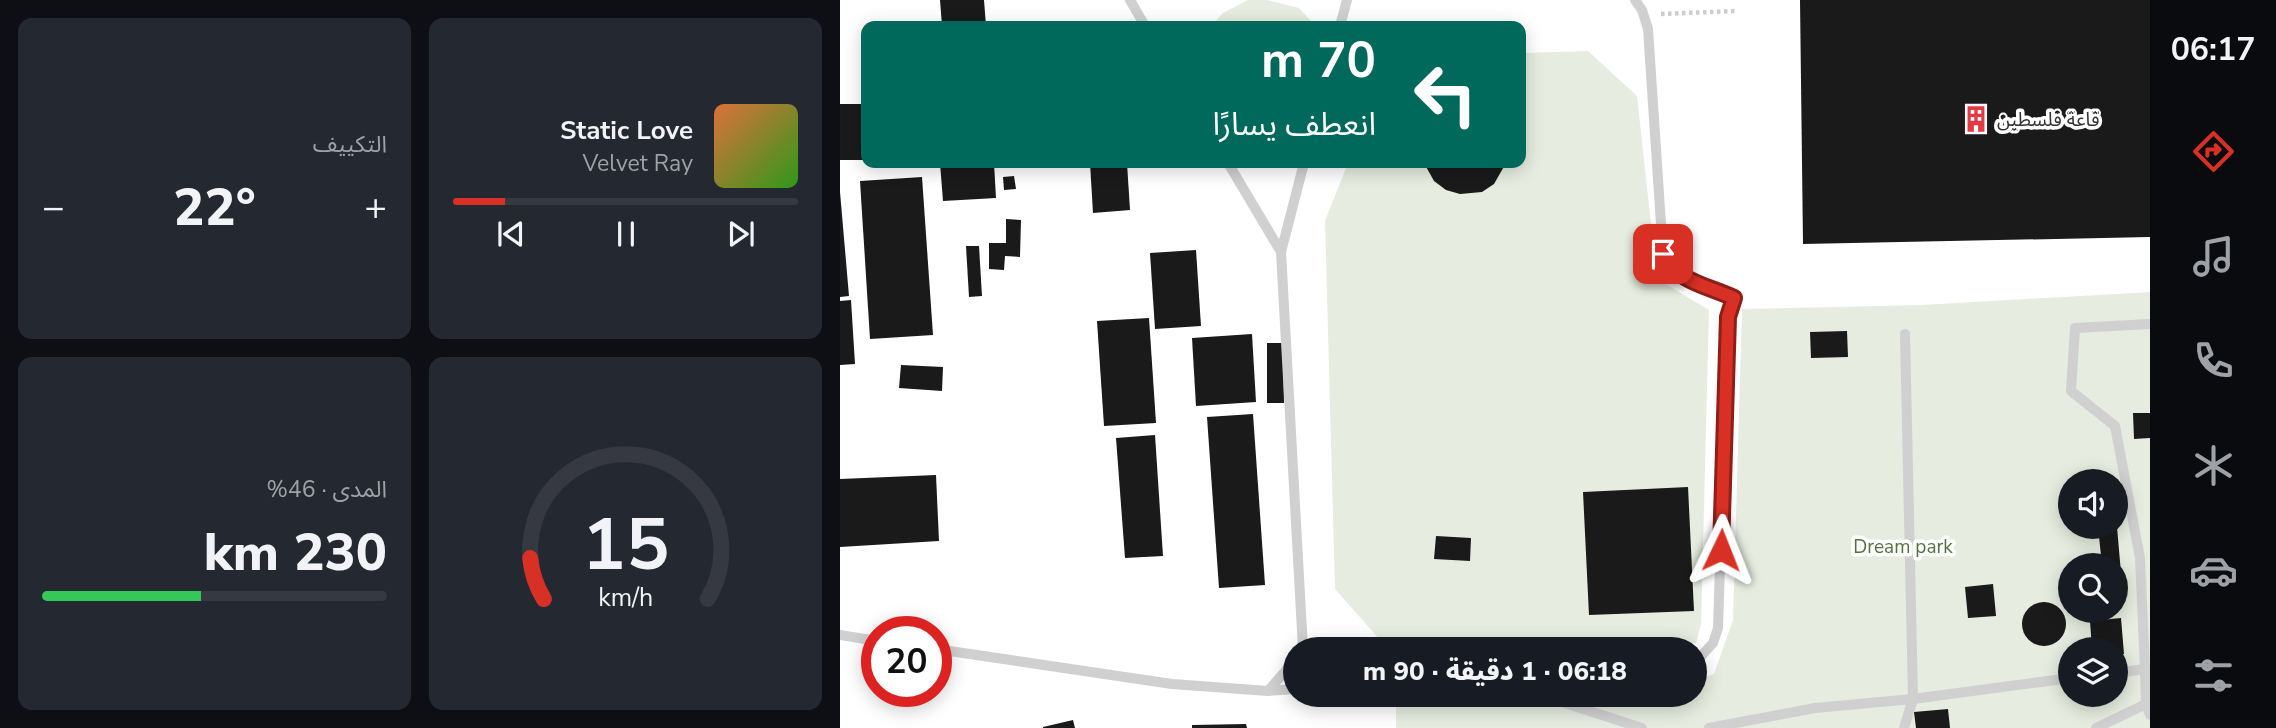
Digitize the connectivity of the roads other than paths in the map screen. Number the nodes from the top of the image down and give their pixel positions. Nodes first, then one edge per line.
1 (1130, 0) edge
2 (1347, 0) edge
3 (1635, 0) edge
4 (1143, 21) edge
5 (1341, 21) edge
6 (1231, 168) edge
7 (1303, 168) edge
8 (1281, 252) junction
9 (2150, 324) edge
10 (1905, 334) dead end
11 (840, 635) edge
12 (1304, 637) edge
13 (861, 638) edge
14 (1707, 650) edge
15 (952, 651) edge
16 (2147, 669) edge
17 (2128, 671) edge
18 (1283, 674) edge
19 (2058, 680) edge
20 (1283, 690) edge
21 (1268, 691) junction
22 (1913, 699) junction
23 (1577, 707) edge
24 (2148, 710) edge
25 (1642, 728) edge
26 (1709, 728) edge
27 (1904, 728) edge
28 (2096, 728) edge

1 - 4 lane
2 - 5 lane
3 - 14 lane
6 - 8 lane
7 - 8 lane
8 - 12 lane
9 - 16 lane
10 - 22 lane
11 - 13 lane
15 - 21 lane
16 - 17 lane
16 - 24 lane
18 - 21 lane
19 - 22 lane
20 - 21 lane
22 - 26 lane
22 - 27 lane
23 - 25 lane
24 - 28 lane

